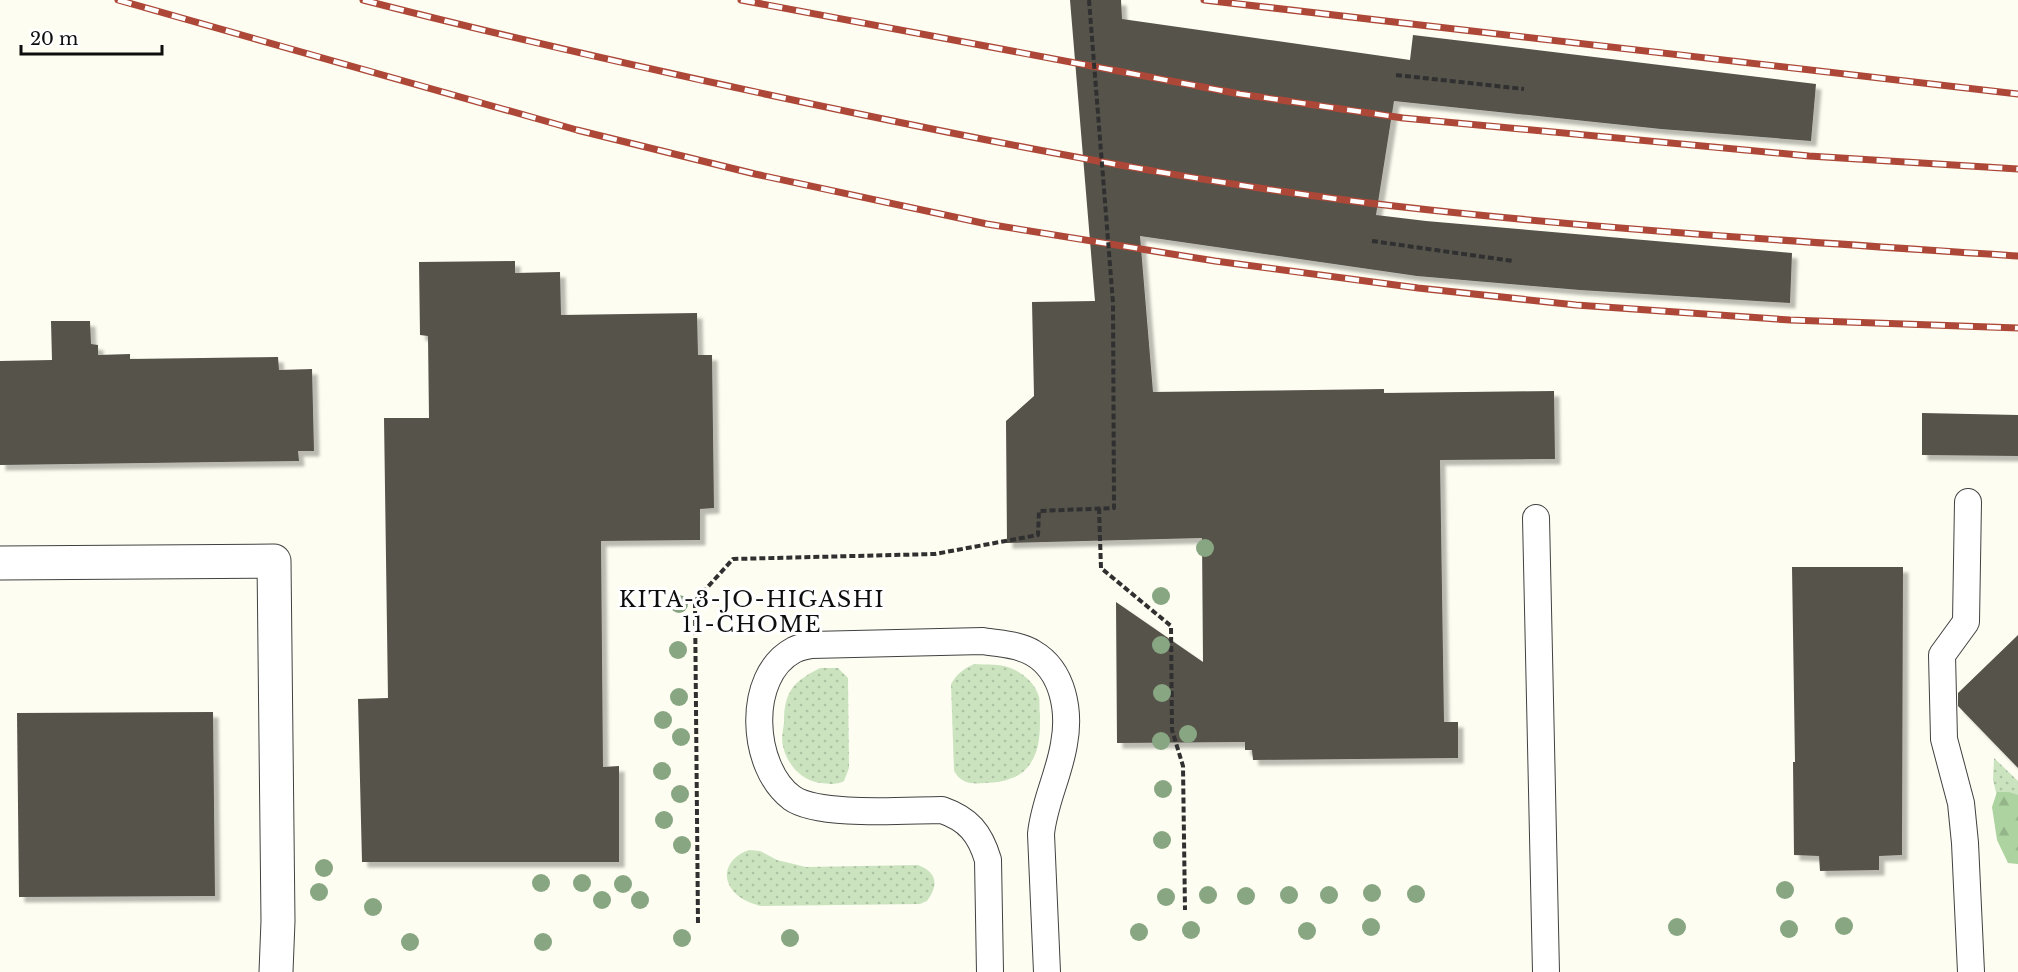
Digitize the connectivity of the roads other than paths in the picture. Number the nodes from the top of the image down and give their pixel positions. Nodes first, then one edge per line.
1 (1968, 502) dead end
2 (1536, 518) dead end
3 (0, 563) edge
4 (276, 972) edge
5 (990, 972) edge
6 (1047, 972) edge
7 (1546, 972) edge
8 (1971, 972) edge

1 - 8 lane
2 - 7 lane
3 - 4 street
5 - 6 lane

